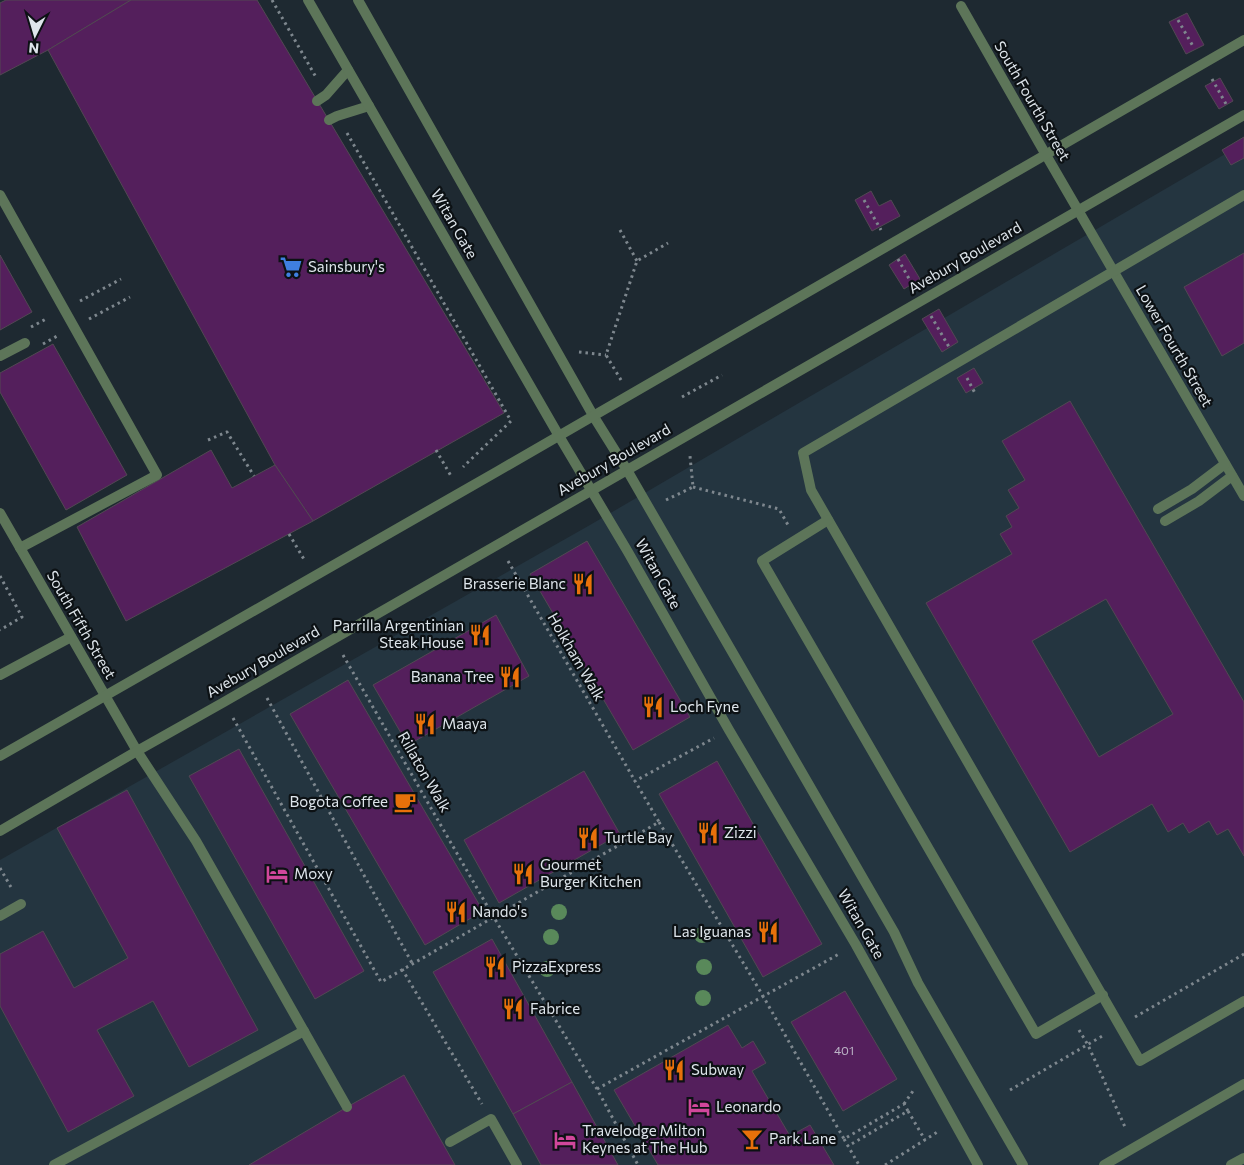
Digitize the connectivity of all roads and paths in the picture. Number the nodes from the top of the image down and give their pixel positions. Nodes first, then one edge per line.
1 (272, 0) edge
2 (308, 0) edge
3 (358, 0) edge
4 (961, 6) dead end
5 (1244, 40) edge
6 (348, 70) junction
7 (326, 95) junction
8 (317, 101) dead end
9 (369, 106) junction
10 (1244, 115) edge
11 (333, 118) joint
12 (1046, 155) junction
13 (0, 194) edge
14 (1244, 195) edge
15 (1078, 211) junction
16 (620, 230) dead end
17 (668, 243) dead end
18 (637, 261) junction
19 (1113, 271) junction
20 (25, 343) dead end
21 (0, 356) edge
22 (722, 375) dead end
23 (630, 394) junction
24 (682, 397) dead end
25 (594, 416) junction
26 (688, 435) junction
27 (559, 436) junction
28 (208, 440) dead end
29 (436, 450) dead end
30 (1225, 464) junction
31 (627, 470) junction
32 (254, 476) dead end
33 (1232, 476) junction
34 (693, 487) junction
35 (592, 490) junction
36 (1244, 496) edge
37 (649, 508) junction
38 (779, 509) dead end
39 (1158, 509) dead end
40 (0, 513) edge
41 (828, 520) junction
42 (1164, 521) dead end
43 (289, 534) dead end
44 (498, 544) junction
45 (20, 548) junction
46 (297, 567) dead end
47 (0, 576) edge
48 (0, 630) edge
49 (71, 637) junction
50 (334, 639) junction
51 (0, 675) edge
52 (258, 682) junction
53 (105, 696) junction
54 (224, 702) junction
55 (729, 730) junction
56 (137, 750) junction
57 (0, 756) edge
58 (634, 781) junction
59 (659, 822) junction
60 (0, 831) edge
61 (21, 904) dead end
62 (0, 916) edge
63 (494, 916) junction
64 (856, 945) junction
65 (1244, 954) edge
66 (412, 963) junction
67 (402, 969) junction
68 (1102, 995) junction
69 (763, 996) junction
70 (1244, 1001) edge
71 (1070, 1014) junction
72 (1120, 1026) junction
73 (303, 1030) junction
74 (1088, 1045) junction
75 (1244, 1084) edge
76 (597, 1089) junction
77 (1010, 1090) dead end
78 (347, 1108) dead end
79 (908, 1111) junction
80 (491, 1119) junction
81 (1125, 1126) dead end
82 (942, 1130) dead end
83 (844, 1139) junction
84 (924, 1140) junction
85 (450, 1142) dead end
86 (848, 1146) junction
87 (1244, 1158) edge
88 (54, 1165) edge
89 (517, 1165) edge
90 (638, 1165) edge
91 (858, 1165) edge
92 (885, 1165) edge
93 (978, 1165) edge
94 (1023, 1165) edge
95 (1104, 1165) edge
96 (1231, 1165) edge

1 - 7 path
2 - 6 street, Witan Gate
3 - 25 street, Witan Gate
4 - 12 street, South Fourth Street
5 - 12 street
6 - 7 street
6 - 9 street, Witan Gate
7 - 8 street
9 - 11 street
9 - 27 street, Witan Gate
10 - 15 street, Avebury Boulevard
11 - 29 path
12 - 15 street, South Fourth Street
12 - 23 street
13 - 45 street
14 - 19 street
15 - 19 street, Lower Fourth Street
15 - 26 street, Avebury Boulevard
16 - 18 path
17 - 18 path
18 - 23 path
19 - 30 street, Lower Fourth Street
19 - 41 street
20 - 21 street
22 - 24 path
23 - 25 street
25 - 27 street
25 - 31 street, Witan Gate
26 - 31 street, Avebury Boulevard
26 - 34 path
27 - 35 street, Witan Gate
27 - 53 street
28 - 32 path
30 - 33 street, Lower Fourth Street
30 - 39 street
31 - 35 street, Avebury Boulevard
31 - 37 street, Witan Gate
33 - 36 street, Lower Fourth Street
33 - 42 street
34 - 37 path
34 - 38 path
35 - 44 street, Avebury Boulevard
35 - 55 street, Witan Gate
37 - 94 street, Witan Gate
40 - 45 street, South Fifth Street
41 - 68 street
41 - 71 street
43 - 46 path
44 - 50 street, Avebury Boulevard
44 - 58 path, Holkham Walk
45 - 49 street, South Fifth Street
47 - 48 path
49 - 51 street
49 - 53 street, South Fifth Street
50 - 52 street, Avebury Boulevard
50 - 63 path, Rillaton Walk
52 - 54 street, Avebury Boulevard
52 - 66 path
53 - 56 street, South Fifth Street
53 - 57 street
54 - 56 street, Avebury Boulevard
54 - 67 path
55 - 58 path
55 - 64 street, Witan Gate
56 - 60 street, Avebury Boulevard
56 - 73 street, South Fifth Street
58 - 59 path, Holkham Walk
59 - 63 path
59 - 69 path, Holkham Walk
61 - 62 street
63 - 66 path
63 - 76 path, Rillaton Walk
64 - 69 path
64 - 93 street, Witan Gate
65 - 72 path
66 - 67 path
67 - 80 path
68 - 71 street
68 - 72 street
69 - 76 path
69 - 83 path, Holkham Walk
70 - 72 street
71 - 74 path
72 - 74 path
73 - 78 street, South Fifth Street
73 - 88 street
74 - 77 path
74 - 81 path
75 - 95 street
76 - 90 path, Rillaton Walk
79 - 83 path
79 - 84 path
79 - 86 path
80 - 85 street
80 - 89 street
82 - 84 path
83 - 86 path, Holkham Walk
84 - 92 path
86 - 91 path, Holkham Walk
87 - 96 street

